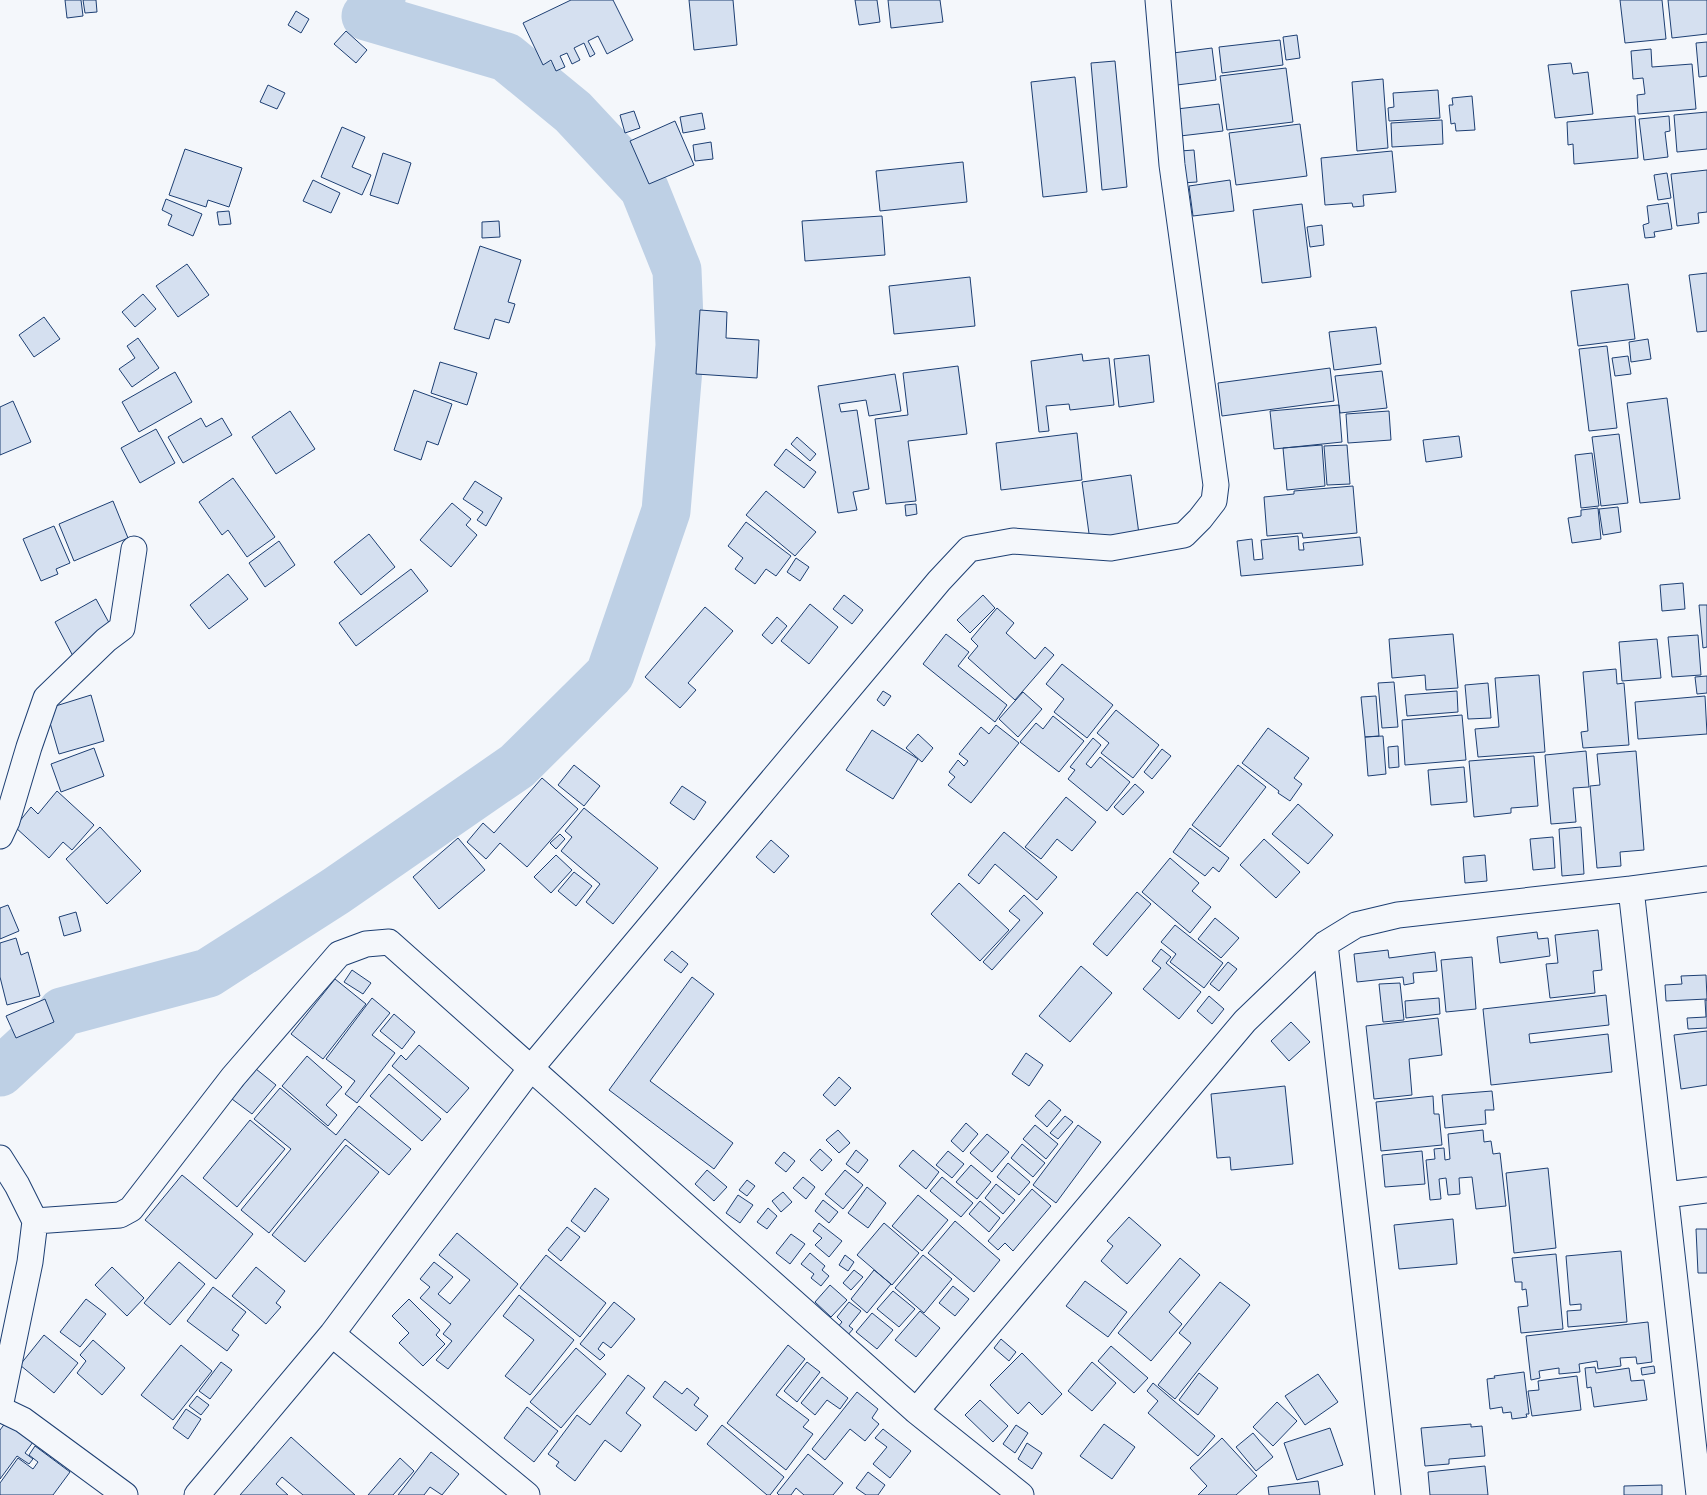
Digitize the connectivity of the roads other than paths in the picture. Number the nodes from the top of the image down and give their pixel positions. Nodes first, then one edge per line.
1 (1158, 0) edge
2 (134, 549) dead end
3 (0, 836) edge
4 (1707, 879) edge
5 (1631, 889) junction
6 (1325, 944) junction
7 (531, 1068) junction
8 (0, 1158) edge
9 (1707, 1190) edge
10 (1666, 1195) junction
11 (35, 1220) junction
12 (332, 1334) junction
13 (0, 1408) edge
14 (916, 1411) junction
15 (125, 1495) edge
16 (197, 1495) edge
17 (527, 1495) edge
18 (1021, 1495) edge
19 (1388, 1495) edge
20 (1699, 1495) edge

1 - 7 street
2 - 3 street
4 - 5 street
5 - 6 street
5 - 10 street
6 - 14 street
6 - 19 street
7 - 11 street
7 - 12 street
7 - 14 street
8 - 11 street
9 - 10 street
10 - 20 street
11 - 13 street
12 - 16 street
12 - 17 street
13 - 15 street
14 - 18 street

